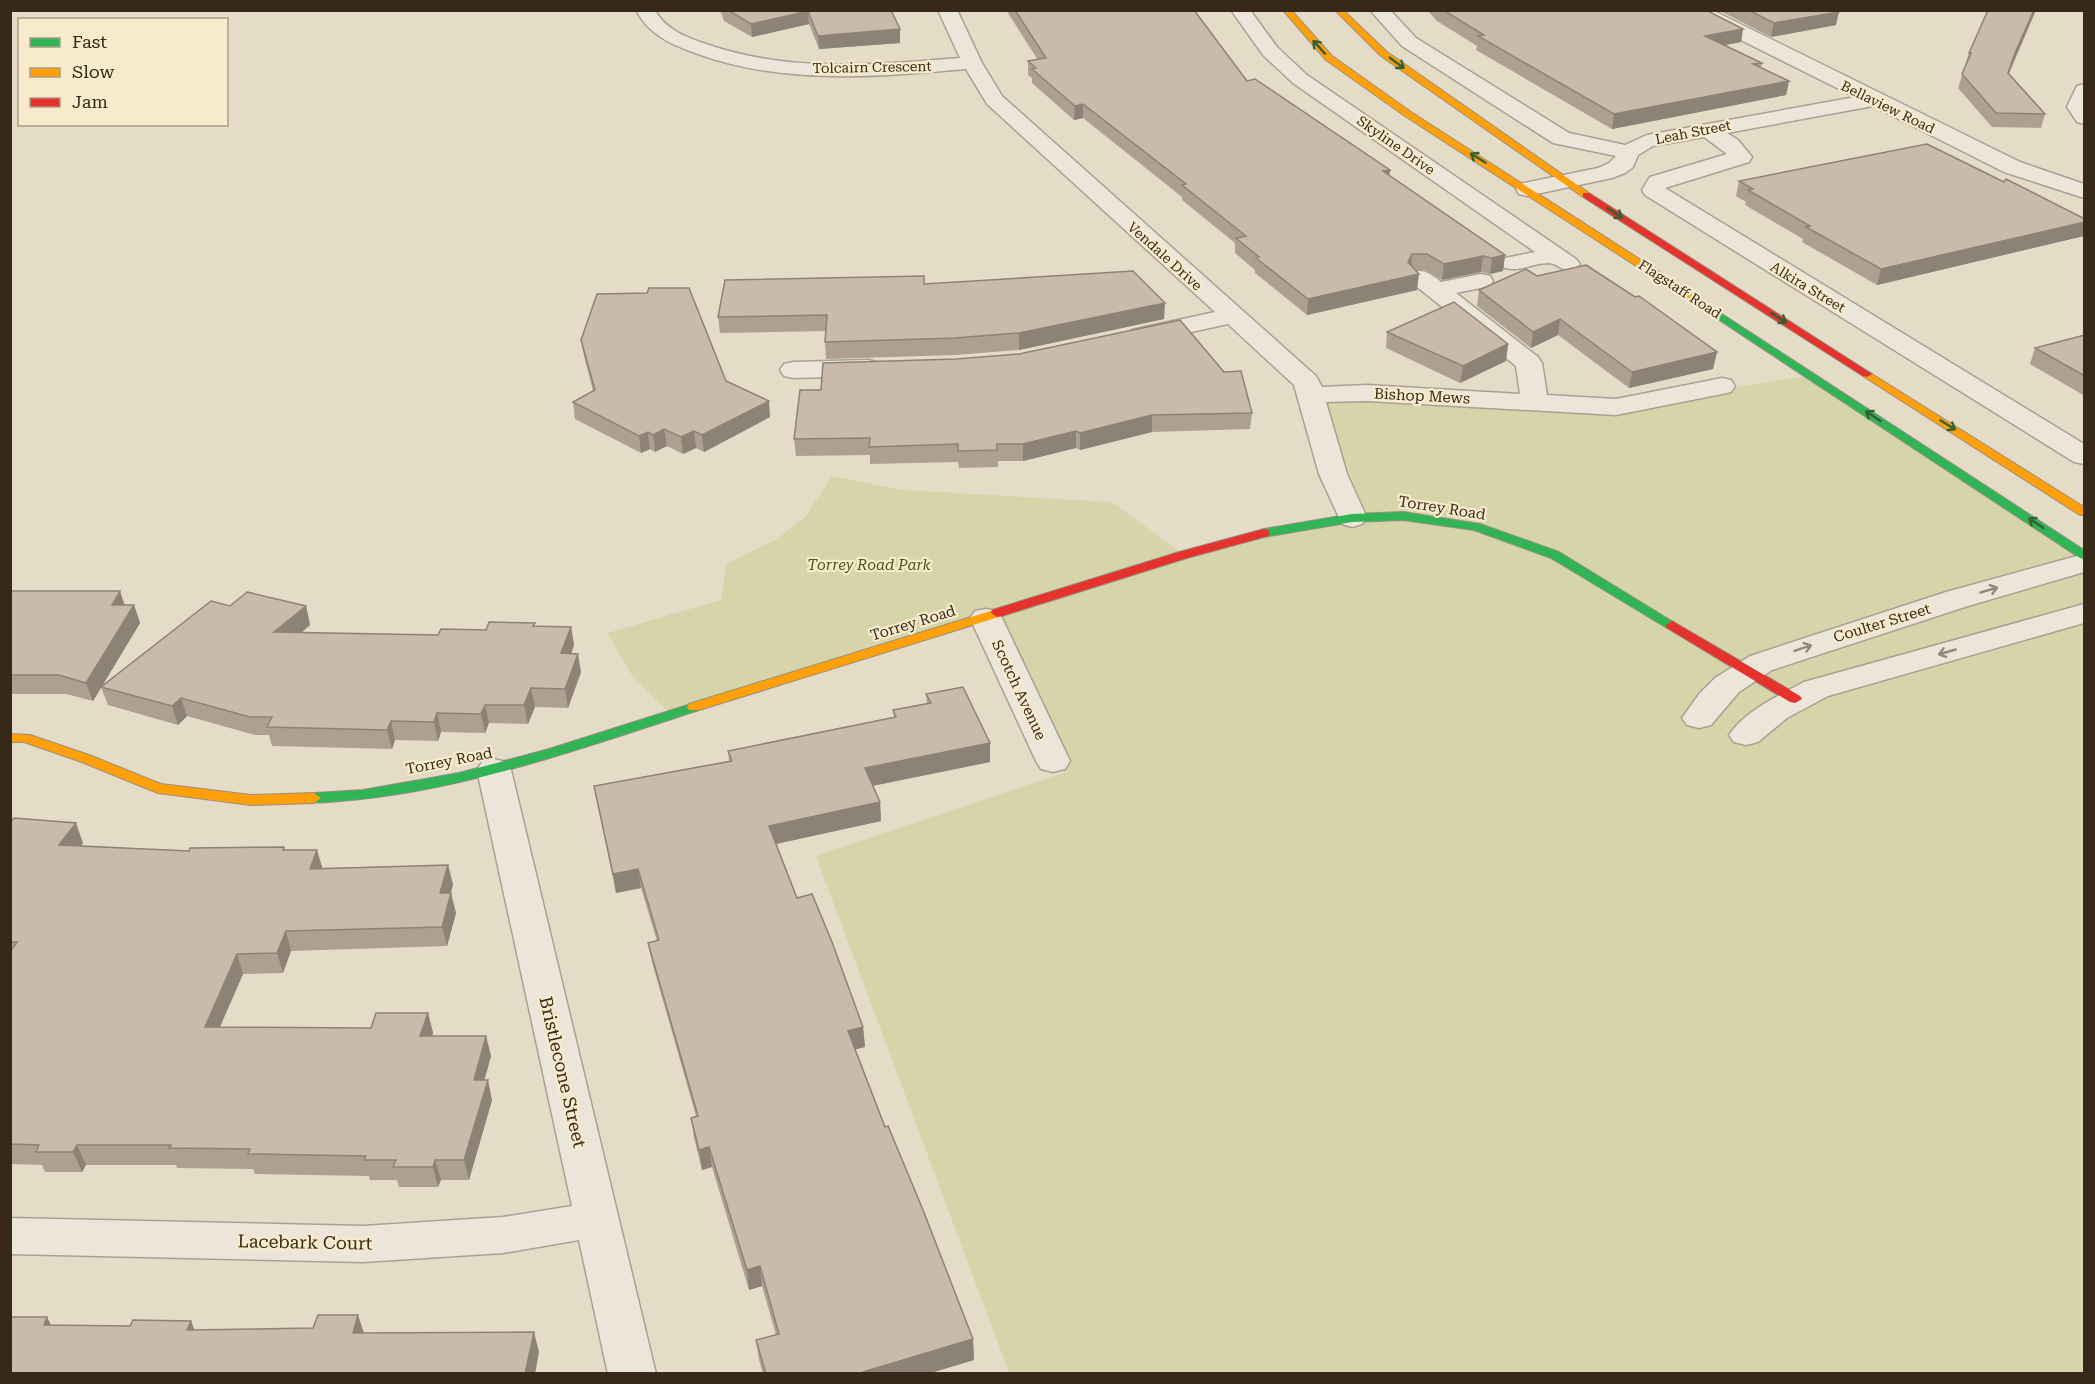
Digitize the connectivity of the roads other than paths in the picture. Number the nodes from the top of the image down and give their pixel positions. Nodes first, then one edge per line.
1 (645, 10) edge
2 (947, 10) edge
3 (1240, 10) edge
4 (1286, 10) edge
5 (1338, 10) edge
6 (1379, 10) edge
7 (1696, 10) edge
8 (972, 63) junction
9 (2085, 90) edge
10 (1872, 100) junction
11 (2085, 118) edge
12 (1707, 129) junction
13 (1629, 152) junction
14 (1565, 182) junction
15 (1527, 189) junction
16 (2085, 191) edge
17 (1513, 263) dead end
18 (1481, 281) dead end
19 (1231, 316) junction
20 (1119, 339) edge
21 (898, 367) edge
22 (793, 370) dead end
23 (1722, 386) dead end
24 (1310, 394) junction
25 (1534, 401) junction
26 (2085, 456) edge
27 (2085, 512) edge
28 (1352, 518) junction
29 (2085, 555) edge
30 (2085, 563) edge
31 (2085, 613) edge
32 (986, 618) junction
33 (1749, 670) junction
34 (1795, 699) junction
35 (1699, 718) dead end
36 (1746, 735) dead end
37 (10, 738) edge
38 (1053, 761) dead end
39 (494, 770) junction
40 (597, 1218) junction
41 (10, 1236) edge
42 (632, 1374) edge

1 - 8 street, Tolcairn Crescent
2 - 8 street, Vendale Drive
3 - 17 street, Skyline Drive
15 -> 4 main road, Flagstaff Road
5 -> 14 main road, Flagstaff Road
6 - 13 street
7 - 10 street, Bellaview Road
8 - 19 street, Vendale Drive
9 - 11 street
10 - 12 street, Leah Street
10 - 16 street, Bellaview Road
12 - 13 street, Leah Street
12 - 26 street, Alkira Street
13 - 14 street, Leah Street
14 - 15 street, Leah Street
14 -> 27 main road, Flagstaff Road
29 -> 15 main road, Flagstaff Road
18 - 25 street
19 - 20 street
19 - 24 street, Vendale Drive
21 - 22 street
23 - 25 street, Bishop Mews
24 - 25 street, Bishop Mews
24 - 28 street, Vendale Drive
28 - 32 main road, Torrey Road
28 - 33 main road, Torrey Road
33 -> 30 street, Coulter Street
31 -> 34 street
32 - 38 street, Scotch Avenue
32 - 39 main road, Torrey Road
33 - 34 main road, Torrey Road
33 - 35 street, Coulter Street
34 - 36 street
37 - 39 main road, Torrey Road
39 - 40 street, Bristlecone Street
40 - 41 street, Lacebark Court
40 - 42 street, Bristlecone Street

